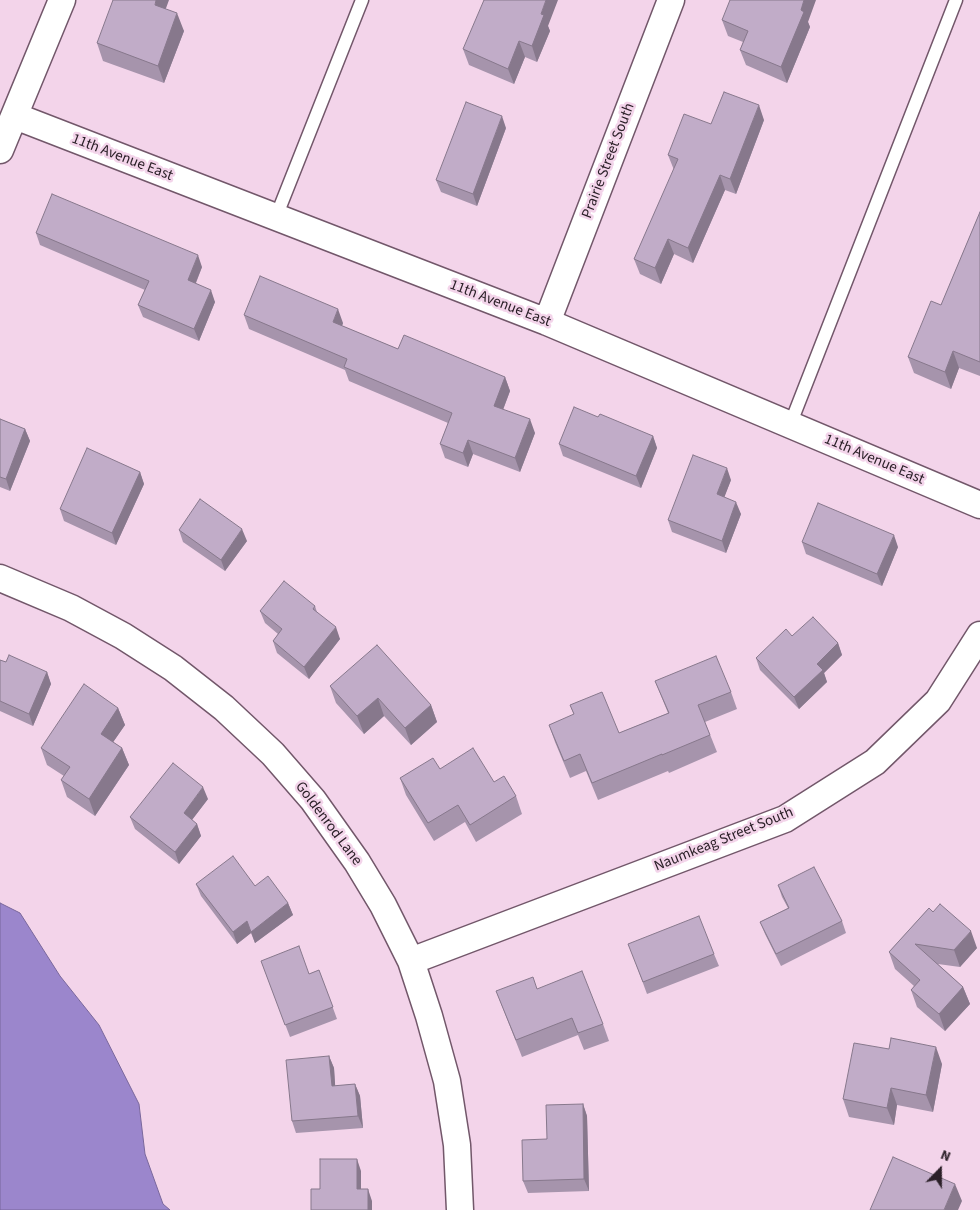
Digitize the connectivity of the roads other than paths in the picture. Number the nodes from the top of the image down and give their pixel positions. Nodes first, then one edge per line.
1 (62, 0) edge
2 (362, 0) edge
3 (671, 0) edge
4 (956, 0) edge
5 (15, 116) junction
6 (0, 150) edge
7 (276, 217) junction
8 (547, 322) junction
9 (790, 425) junction
10 (980, 505) edge
11 (0, 578) edge
12 (980, 635) edge
13 (411, 961) junction
14 (460, 1210) edge

1 - 5 street
2 - 7 lane
3 - 8 street, Prairie Street South
4 - 9 lane
5 - 6 street
5 - 7 street, 11th Avenue East
7 - 8 street, 11th Avenue East
8 - 9 street, 11th Avenue East
9 - 10 street, 11th Avenue East
11 - 13 street, Goldenrod Lane
12 - 13 street, Naumkeag Street South
13 - 14 street, Goldenrod Lane

